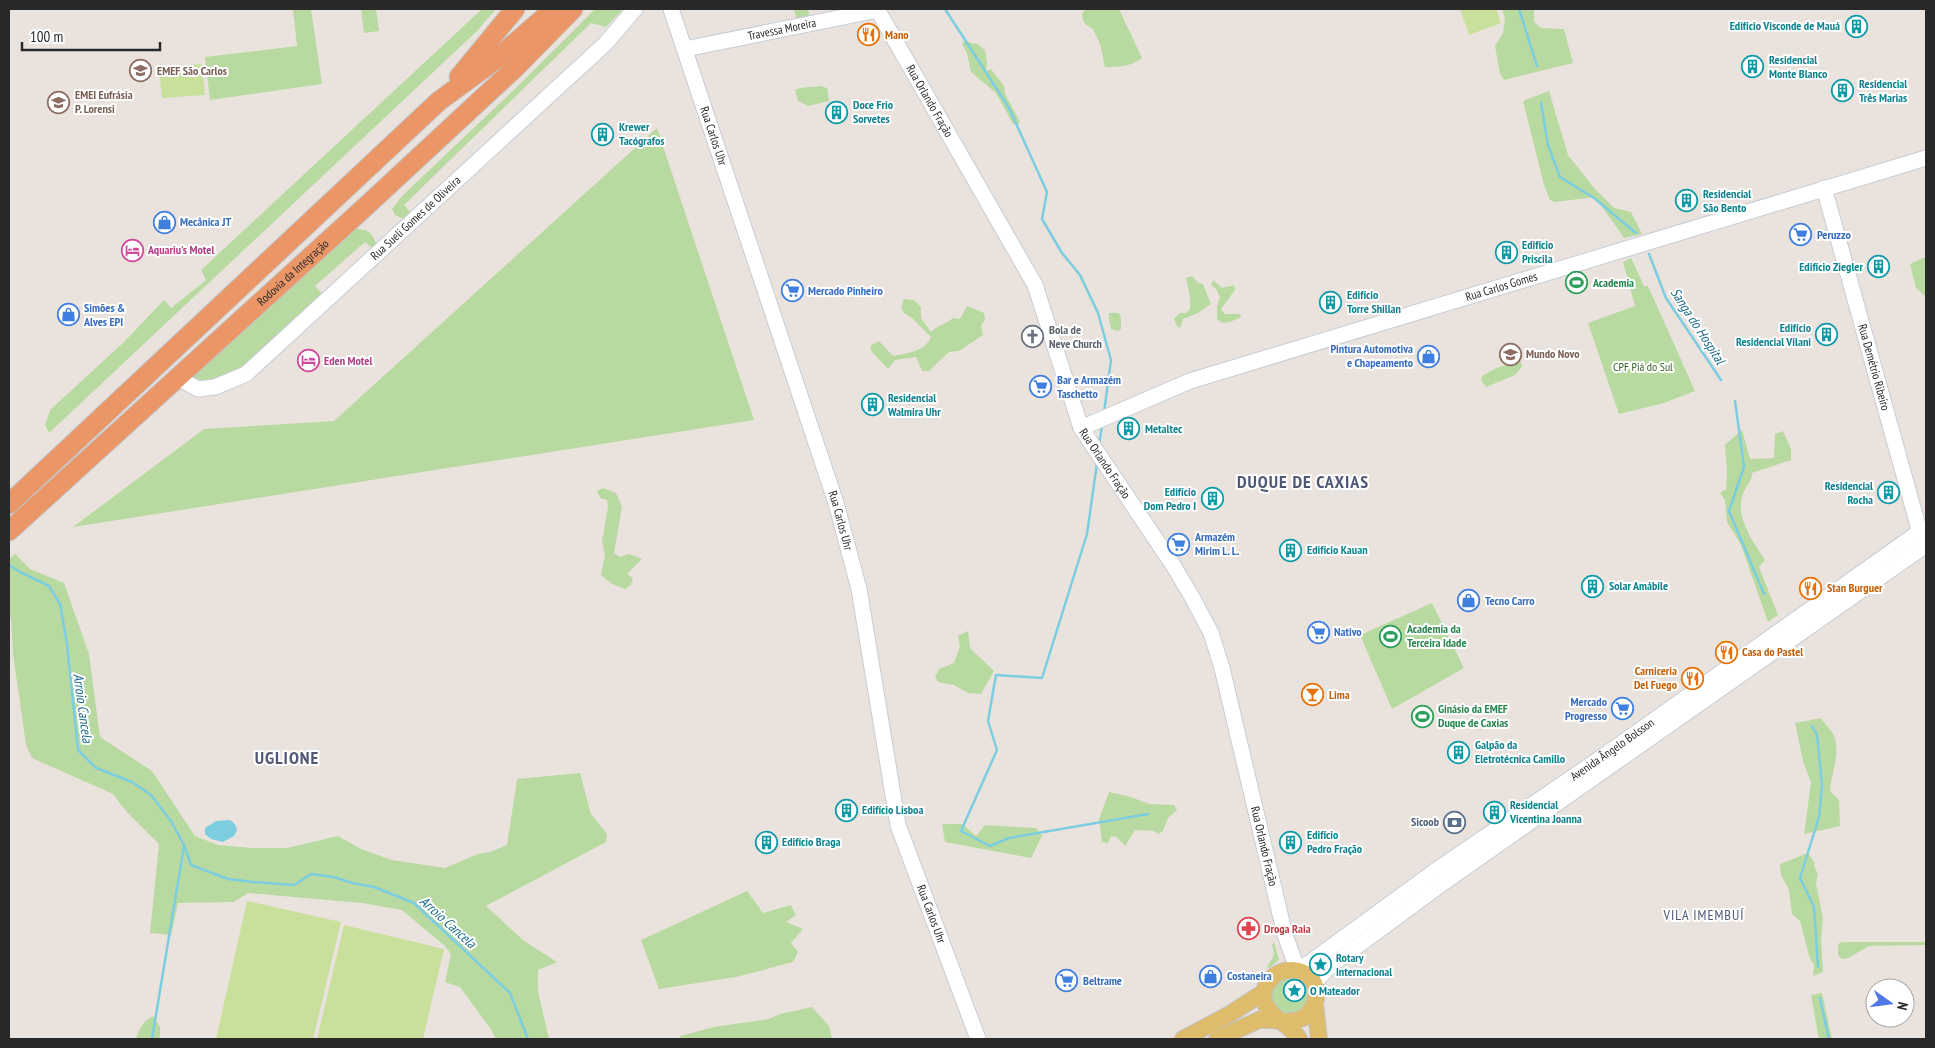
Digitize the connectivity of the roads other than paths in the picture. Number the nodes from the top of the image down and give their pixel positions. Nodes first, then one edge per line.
1 (515, 9) edge
2 (554, 9) edge
3 (573, 9) edge
4 (636, 9) edge
5 (672, 9) edge
6 (877, 10) edge
7 (685, 49) junction
8 (440, 101) junction
9 (1926, 158) edge
10 (1824, 188) junction
11 (346, 189) junction
12 (364, 208) junction
13 (178, 378) junction
14 (1080, 428) junction
15 (58, 459) junction
16 (72, 474) junction
17 (9, 504) edge
18 (9, 531) edge
19 (1924, 538) edge
20 (1439, 877) junction
21 (1284, 935) junction
22 (1298, 970) junction
23 (1274, 975) junction
24 (1314, 983) junction
25 (1264, 992) junction
26 (1315, 1004) junction
27 (1280, 1020) junction
28 (978, 1039) edge
29 (1183, 1039) edge
30 (1217, 1039) edge
31 (1299, 1039) edge
32 (1319, 1039) edge

1 - 8 highway
2 - 8 highway, Rodovia da Integração
3 - 12 highway, Rodovia da Integração
4 - 13 street, Rua Sueli Gomes de Oliveira
5 - 7 street, Rua Carlos Uhr
6 - 7 street, Travessa Moreira
6 - 14 street, Rua Orlando Fração
7 - 28 street, Rua Carlos Uhr
8 - 11 highway, Rodovia da Integração
9 - 10 street, Rua Carlos Gomes
10 - 14 street, Rua Carlos Gomes
10 - 19 street, Rua Demétrio Ribeiro
11 - 12 highway
11 - 15 highway, Rodovia da Integração
12 - 13 highway, Rodovia da Integração
13 - 16 highway, Rodovia da Integração
14 - 21 street, Rua Orlando Fração
15 - 16 highway
15 - 17 highway, Rodovia da Integração
16 - 18 highway, Rodovia da Integração
19 - 20 street, Avenida Ângelo Bolsson
20 - 22 street, Avenida Ângelo Bolsson
20 - 24 street, Avenida Ângelo Bolsson
21 - 22 street, Rua Orlando Fração
21 - 23 street, Rua Orlando Fração
22 - 23 main road
22 - 24 main road
23 - 25 main road
24 - 26 main road
25 - 27 main road
25 - 29 main road
26 - 27 main road
26 - 32 main road
27 - 30 main road
27 - 31 main road

